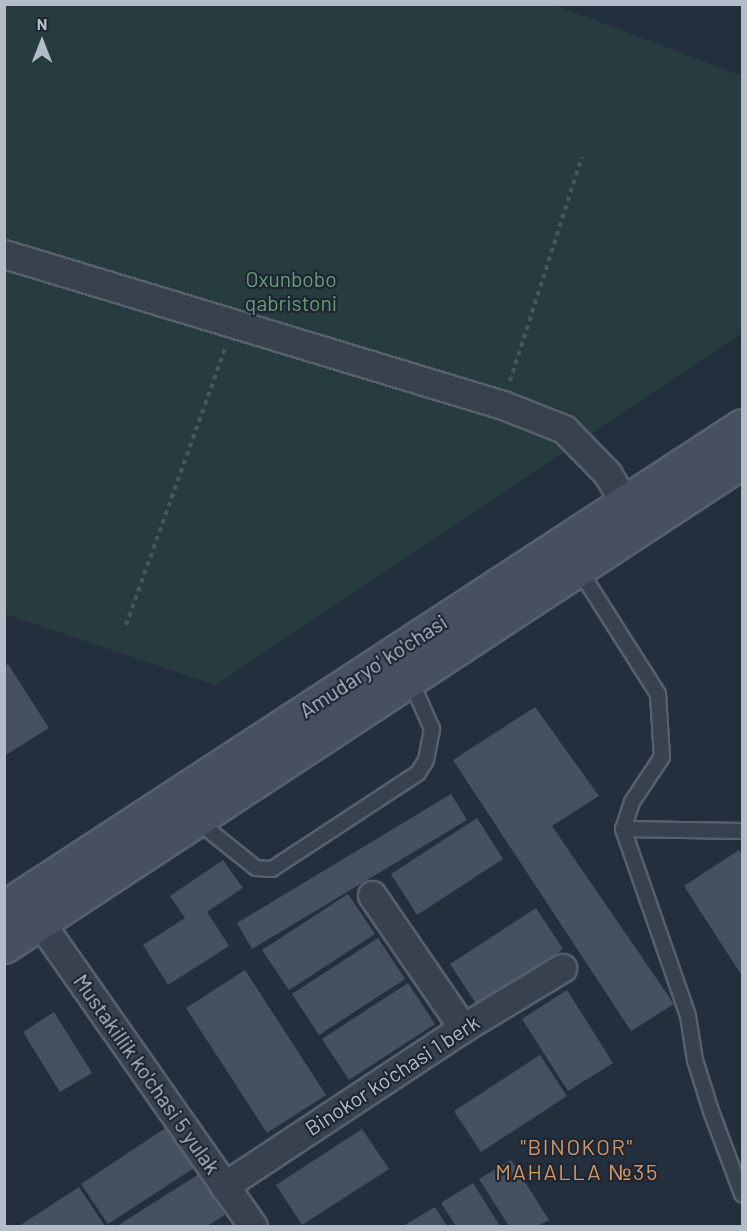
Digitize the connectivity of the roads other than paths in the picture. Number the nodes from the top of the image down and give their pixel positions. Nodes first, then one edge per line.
1 (4, 254) edge
2 (742, 426) edge
3 (742, 461) edge
4 (625, 503) junction
5 (578, 568) junction
6 (410, 678) junction
7 (196, 820) junction
8 (623, 829) junction
9 (742, 831) edge
10 (372, 895) dead end
11 (4, 908) edge
12 (40, 922) junction
13 (4, 946) edge
14 (562, 968) dead end
15 (463, 1028) junction
16 (224, 1186) junction
17 (742, 1194) edge
18 (253, 1227) edge

1 - 4 street
2 - 4 street, Amudaryo' ko'chasi
3 - 5 street
4 - 11 street, Amudaryo' ko'chasi
5 - 6 street
5 - 8 lane
6 - 7 street
6 - 7 lane
7 - 12 street
8 - 9 lane
8 - 17 lane
10 - 15 street
12 - 13 street
12 - 16 street, Mustakillik ko'chasi 5 yulak
14 - 15 street, Binokor ko'chasi 1 berk
15 - 16 street, Binokor ko'chasi 1 berk
16 - 18 street, Mustakillik ko'chasi 5 yulak

